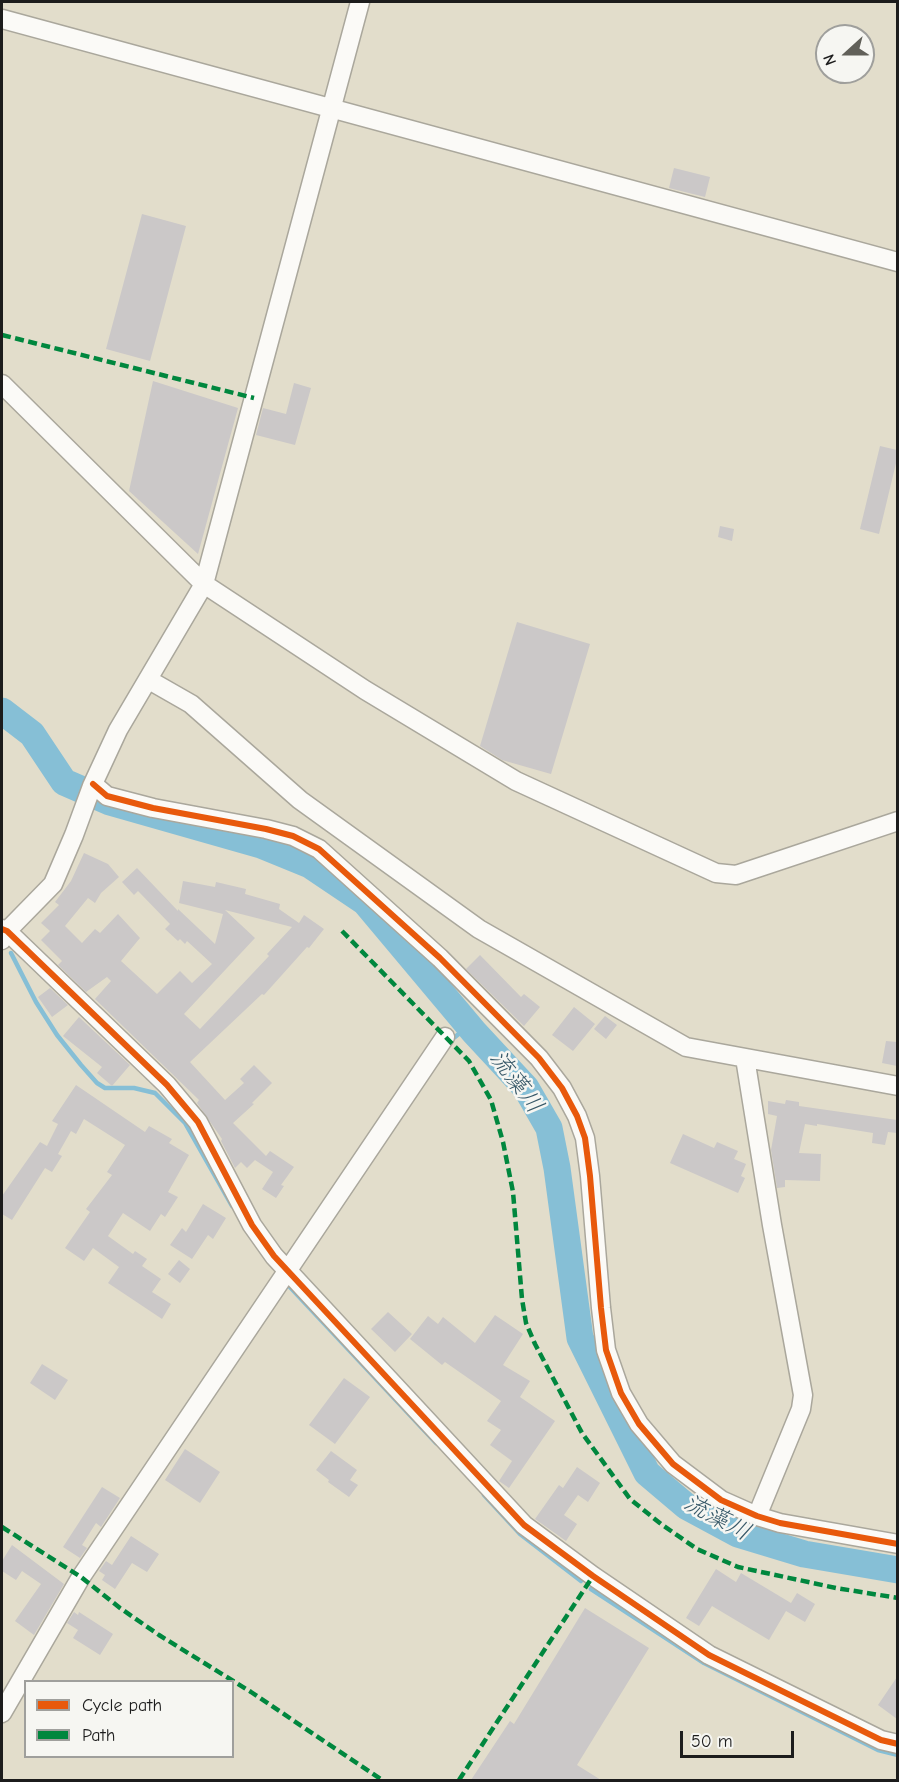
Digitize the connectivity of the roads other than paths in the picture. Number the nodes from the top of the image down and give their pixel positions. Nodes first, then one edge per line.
1 (360, 2) edge
2 (2, 20) edge
3 (332, 108) junction
4 (897, 262) edge
5 (2, 384) edge
6 (204, 584) junction
7 (149, 680) junction
8 (93, 785) junction
9 (897, 821) edge
10 (3, 934) edge
11 (445, 1037) dead end
12 (744, 1058) junction
13 (897, 1086) edge
14 (283, 1278) junction
15 (757, 1516) junction
16 (897, 1544) edge
17 (2, 1713) edge
18 (897, 1744) edge

1 - 3 street
2 - 3 street
3 - 4 street
3 - 6 street
5 - 6 street
6 - 7 street
6 - 9 street
7 - 8 street
7 - 12 street
8 - 10 street
8 - 15 street
10 - 14 street
11 - 14 street
12 - 13 street
12 - 15 street
14 - 17 street
14 - 18 street
15 - 16 street

